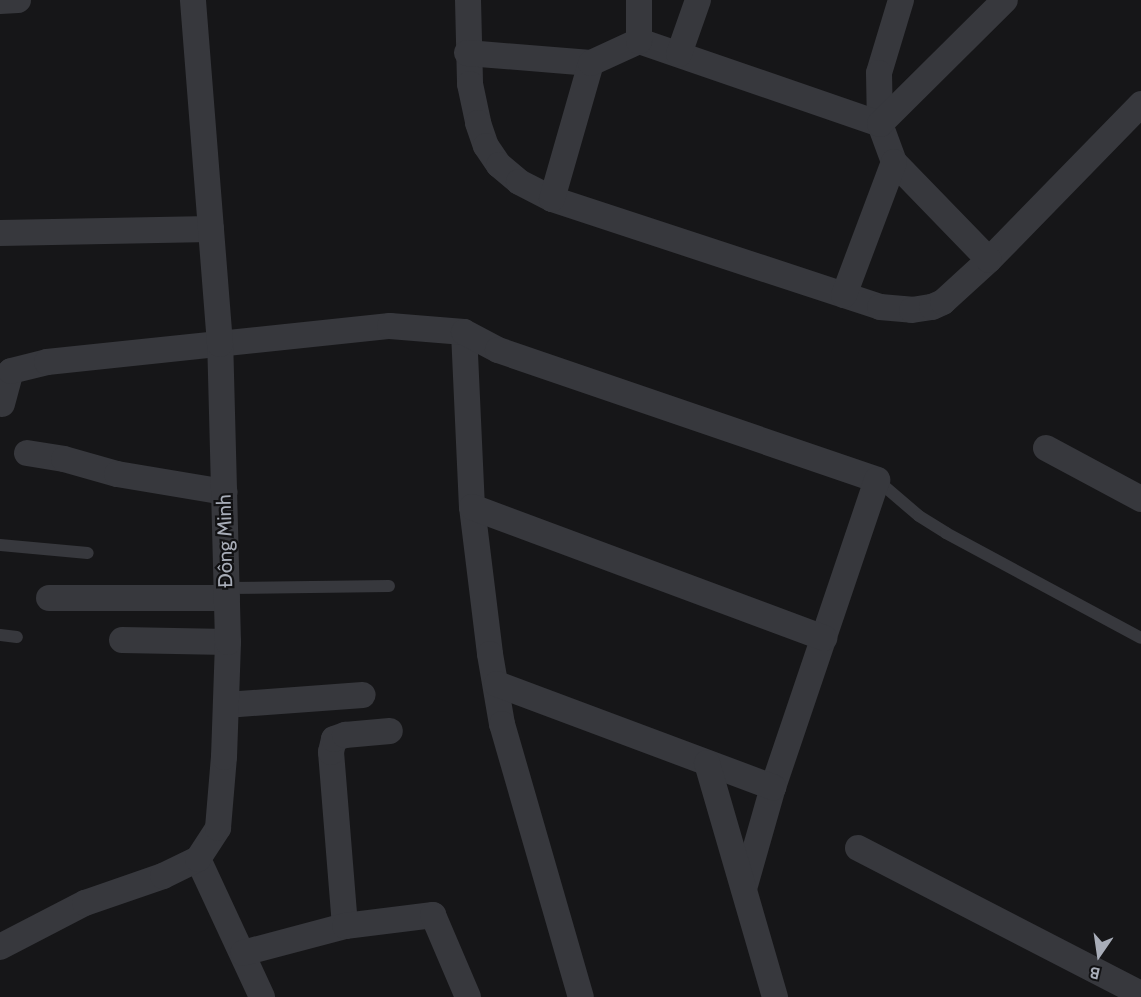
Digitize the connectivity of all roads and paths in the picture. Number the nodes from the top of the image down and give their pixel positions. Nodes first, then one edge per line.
1 (18, 0) edge
2 (193, 0) edge
3 (468, 0) edge
4 (639, 0) edge
5 (698, 0) edge
6 (901, 0) edge
7 (1005, 0) edge
8 (0, 1) edge
9 (639, 41) junction
10 (467, 53) junction
11 (679, 54) junction
12 (591, 63) junction
13 (1141, 104) edge
14 (880, 124) junction
15 (894, 162) junction
16 (552, 199) junction
17 (211, 229) junction
18 (0, 233) edge
19 (989, 260) junction
20 (844, 295) junction
21 (464, 332) junction
22 (220, 344) junction
23 (2, 404) dead end
24 (1046, 448) dead end
25 (27, 453) dead end
26 (877, 480) junction
27 (224, 492) junction
28 (1141, 499) edge
29 (472, 507) junction
30 (0, 545) edge
31 (88, 553) dead end
32 (389, 586) dead end
33 (226, 593) junction
34 (49, 598) dead end
35 (0, 635) edge
36 (17, 637) dead end
37 (824, 638) junction
38 (1141, 638) edge
39 (122, 640) dead end
40 (228, 642) junction
41 (497, 684) junction
42 (363, 694) dead end
43 (226, 705) junction
44 (390, 731) dead end
45 (707, 763) junction
46 (773, 787) junction
47 (858, 848) dead end
48 (198, 859) junction
49 (744, 890) junction
50 (345, 927) junction
51 (2, 943) edge
52 (243, 953) junction
53 (1141, 994) edge
54 (262, 997) edge
55 (468, 997) edge
56 (581, 997) edge
57 (775, 997) edge

1 - 8 street
2 - 17 street, Đông Minh
3 - 10 street
4 - 9 street
5 - 11 street
6 - 14 street
7 - 14 street
9 - 11 street
9 - 12 street
10 - 12 street
10 - 16 street
11 - 14 street
12 - 16 street
13 - 19 street
14 - 15 street
15 - 19 street
15 - 20 street
16 - 20 street
17 - 18 street
17 - 22 street, Đông Minh
19 - 20 street
21 - 22 street
21 - 26 street
21 - 29 street
22 - 23 street
22 - 27 street, Đông Minh
24 - 28 street
25 - 27 street
26 - 37 street
26 - 38 lane
27 - 33 street, Đông Minh
29 - 37 street
29 - 41 street
30 - 31 lane
32 - 33 lane
33 - 34 street
33 - 40 street, Đông Minh
35 - 36 lane
37 - 46 street
39 - 40 street
40 - 43 street, Đông Minh
41 - 45 street
41 - 56 street
42 - 43 street
43 - 48 street, Đông Minh
44 - 50 street
45 - 46 street
45 - 49 street
46 - 49 street
47 - 53 street
48 - 51 street
48 - 52 street
49 - 57 street
50 - 52 street
50 - 55 street
52 - 54 street

